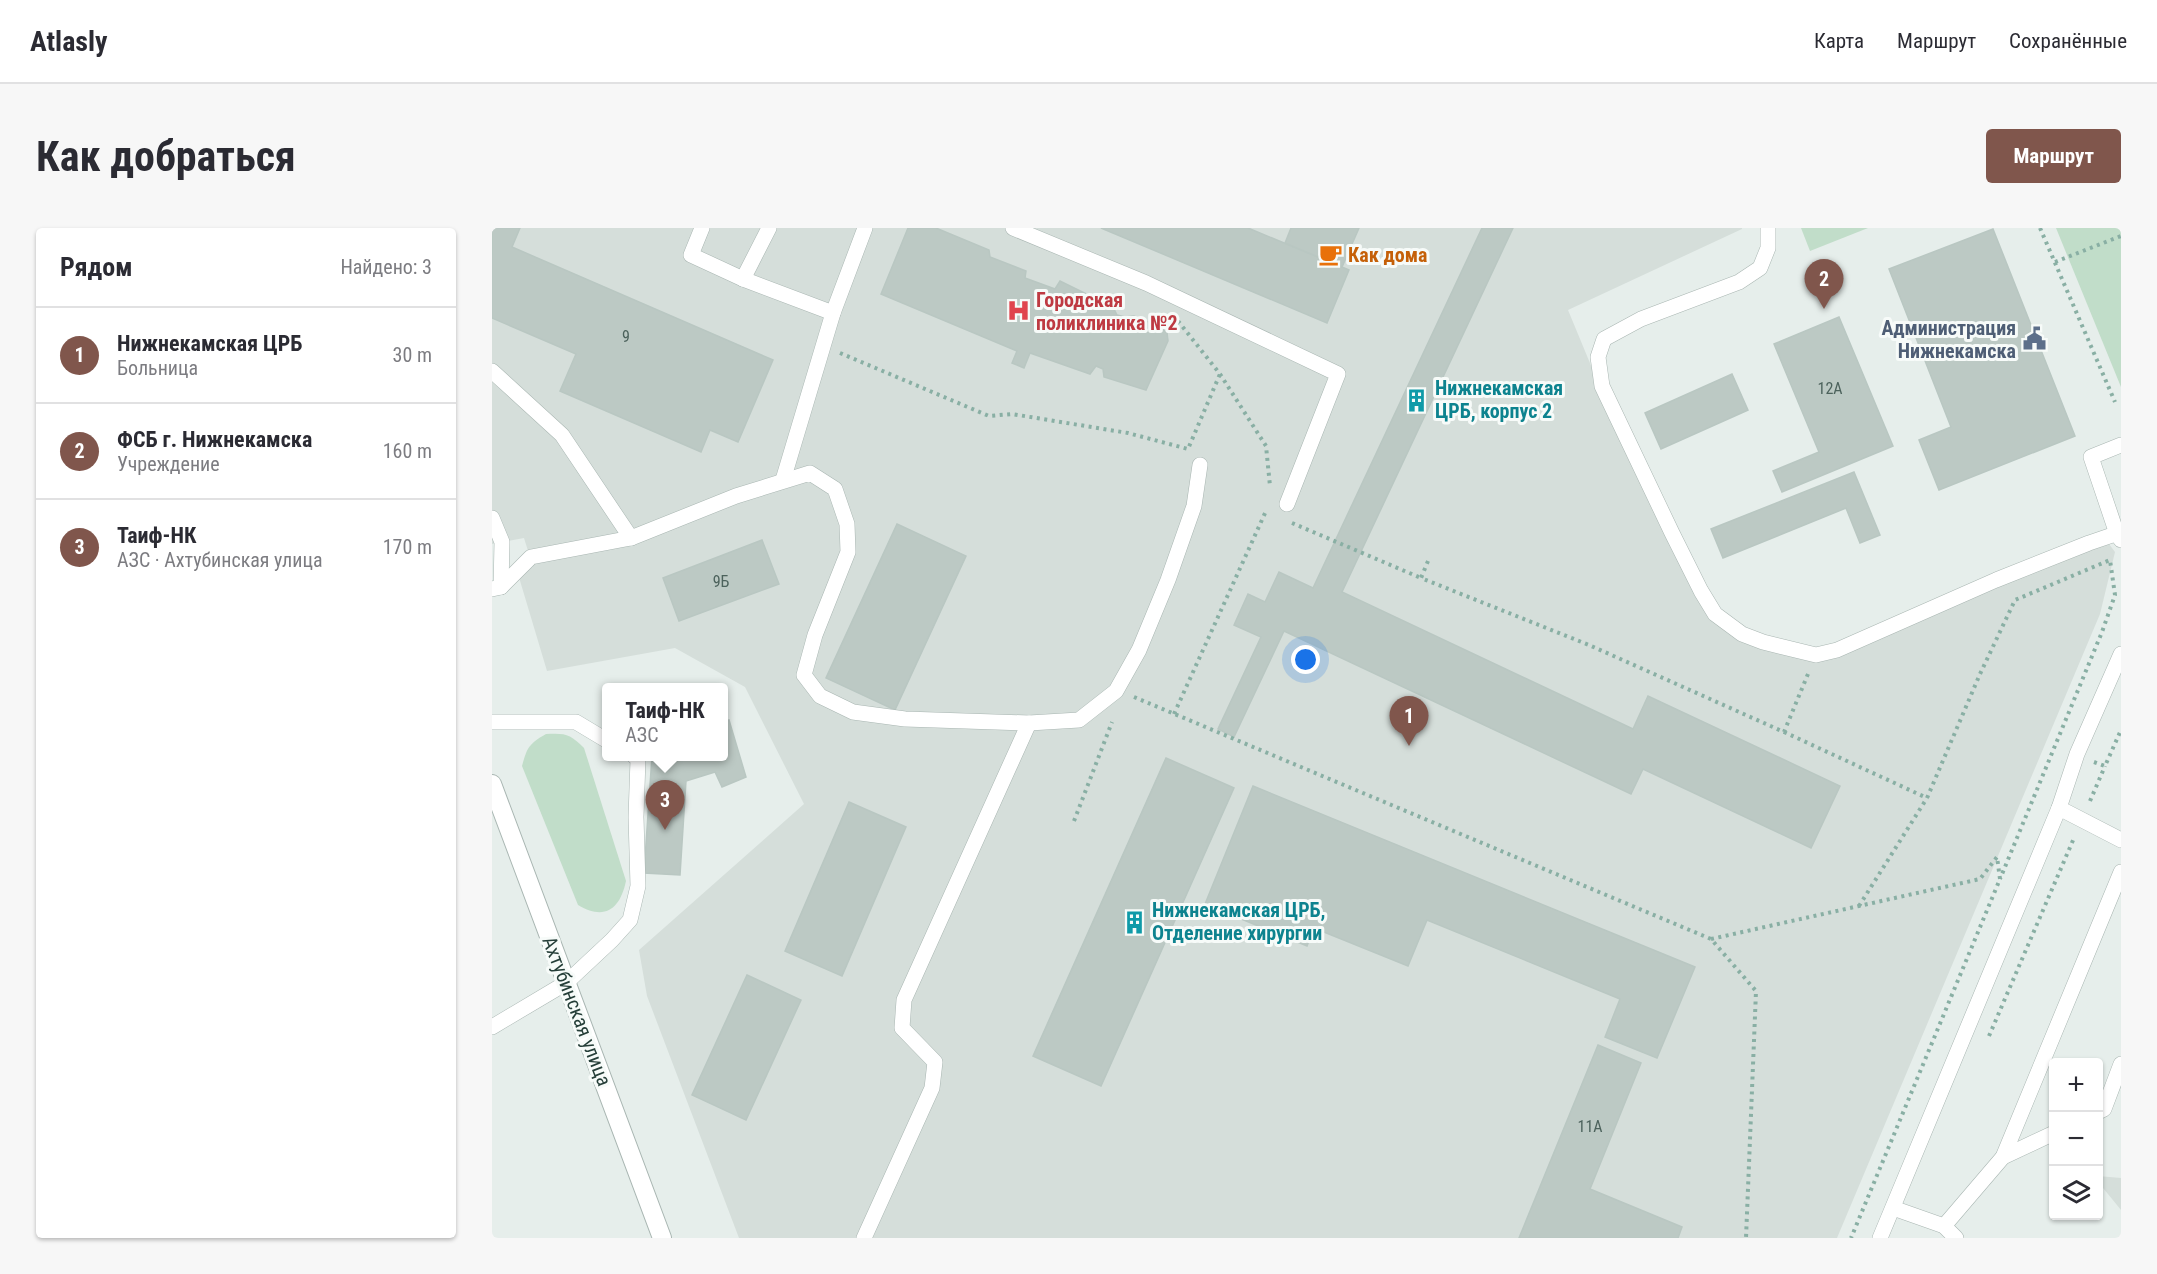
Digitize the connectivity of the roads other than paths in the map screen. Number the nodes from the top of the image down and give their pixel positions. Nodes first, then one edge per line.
1 (702, 228) edge
2 (769, 228) edge
3 (865, 228) edge
4 (1013, 228) edge
5 (1768, 228) edge
6 (743, 279) junction
7 (833, 313) junction
8 (492, 371) edge
9 (2121, 445) edge
10 (1200, 465) dead end
11 (783, 480) junction
12 (1287, 504) dead end
13 (492, 518) edge
14 (2120, 536) edge
15 (631, 538) junction
16 (497, 588) edge
17 (2121, 654) edge
18 (492, 722) edge
19 (1029, 723) junction
20 (602, 738) edge
21 (638, 761) edge
22 (492, 783) edge
23 (2059, 808) junction
24 (2121, 840) edge
25 (2121, 872) edge
26 (566, 983) junction
27 (492, 1027) edge
28 (2121, 1064) edge
29 (2103, 1110) edge
30 (2049, 1135) edge
31 (2003, 1157) junction
32 (1893, 1208) junction
33 (1944, 1226) junction
34 (662, 1238) edge
35 (864, 1238) edge
36 (1880, 1238) edge
37 (1956, 1238) edge

1 - 6 lane
2 - 6 lane
3 - 7 lane
4 - 12 lane
5 - 14 lane
6 - 7 lane
7 - 11 lane
8 - 15 lane
9 - 14 lane
10 - 19 lane
11 - 15 lane
11 - 19 lane
13 - 16 lane
15 - 16 lane
17 - 23 lane
18 - 20 lane
19 - 35 lane
21 - 26 lane
22 - 26 street, Ахтубинская улица
23 - 24 lane
23 - 32 lane
25 - 31 lane
26 - 27 lane
26 - 34 street, Ахтубинская улица
28 - 29 lane
30 - 31 lane
31 - 33 lane
32 - 33 lane
32 - 36 lane
33 - 37 lane

